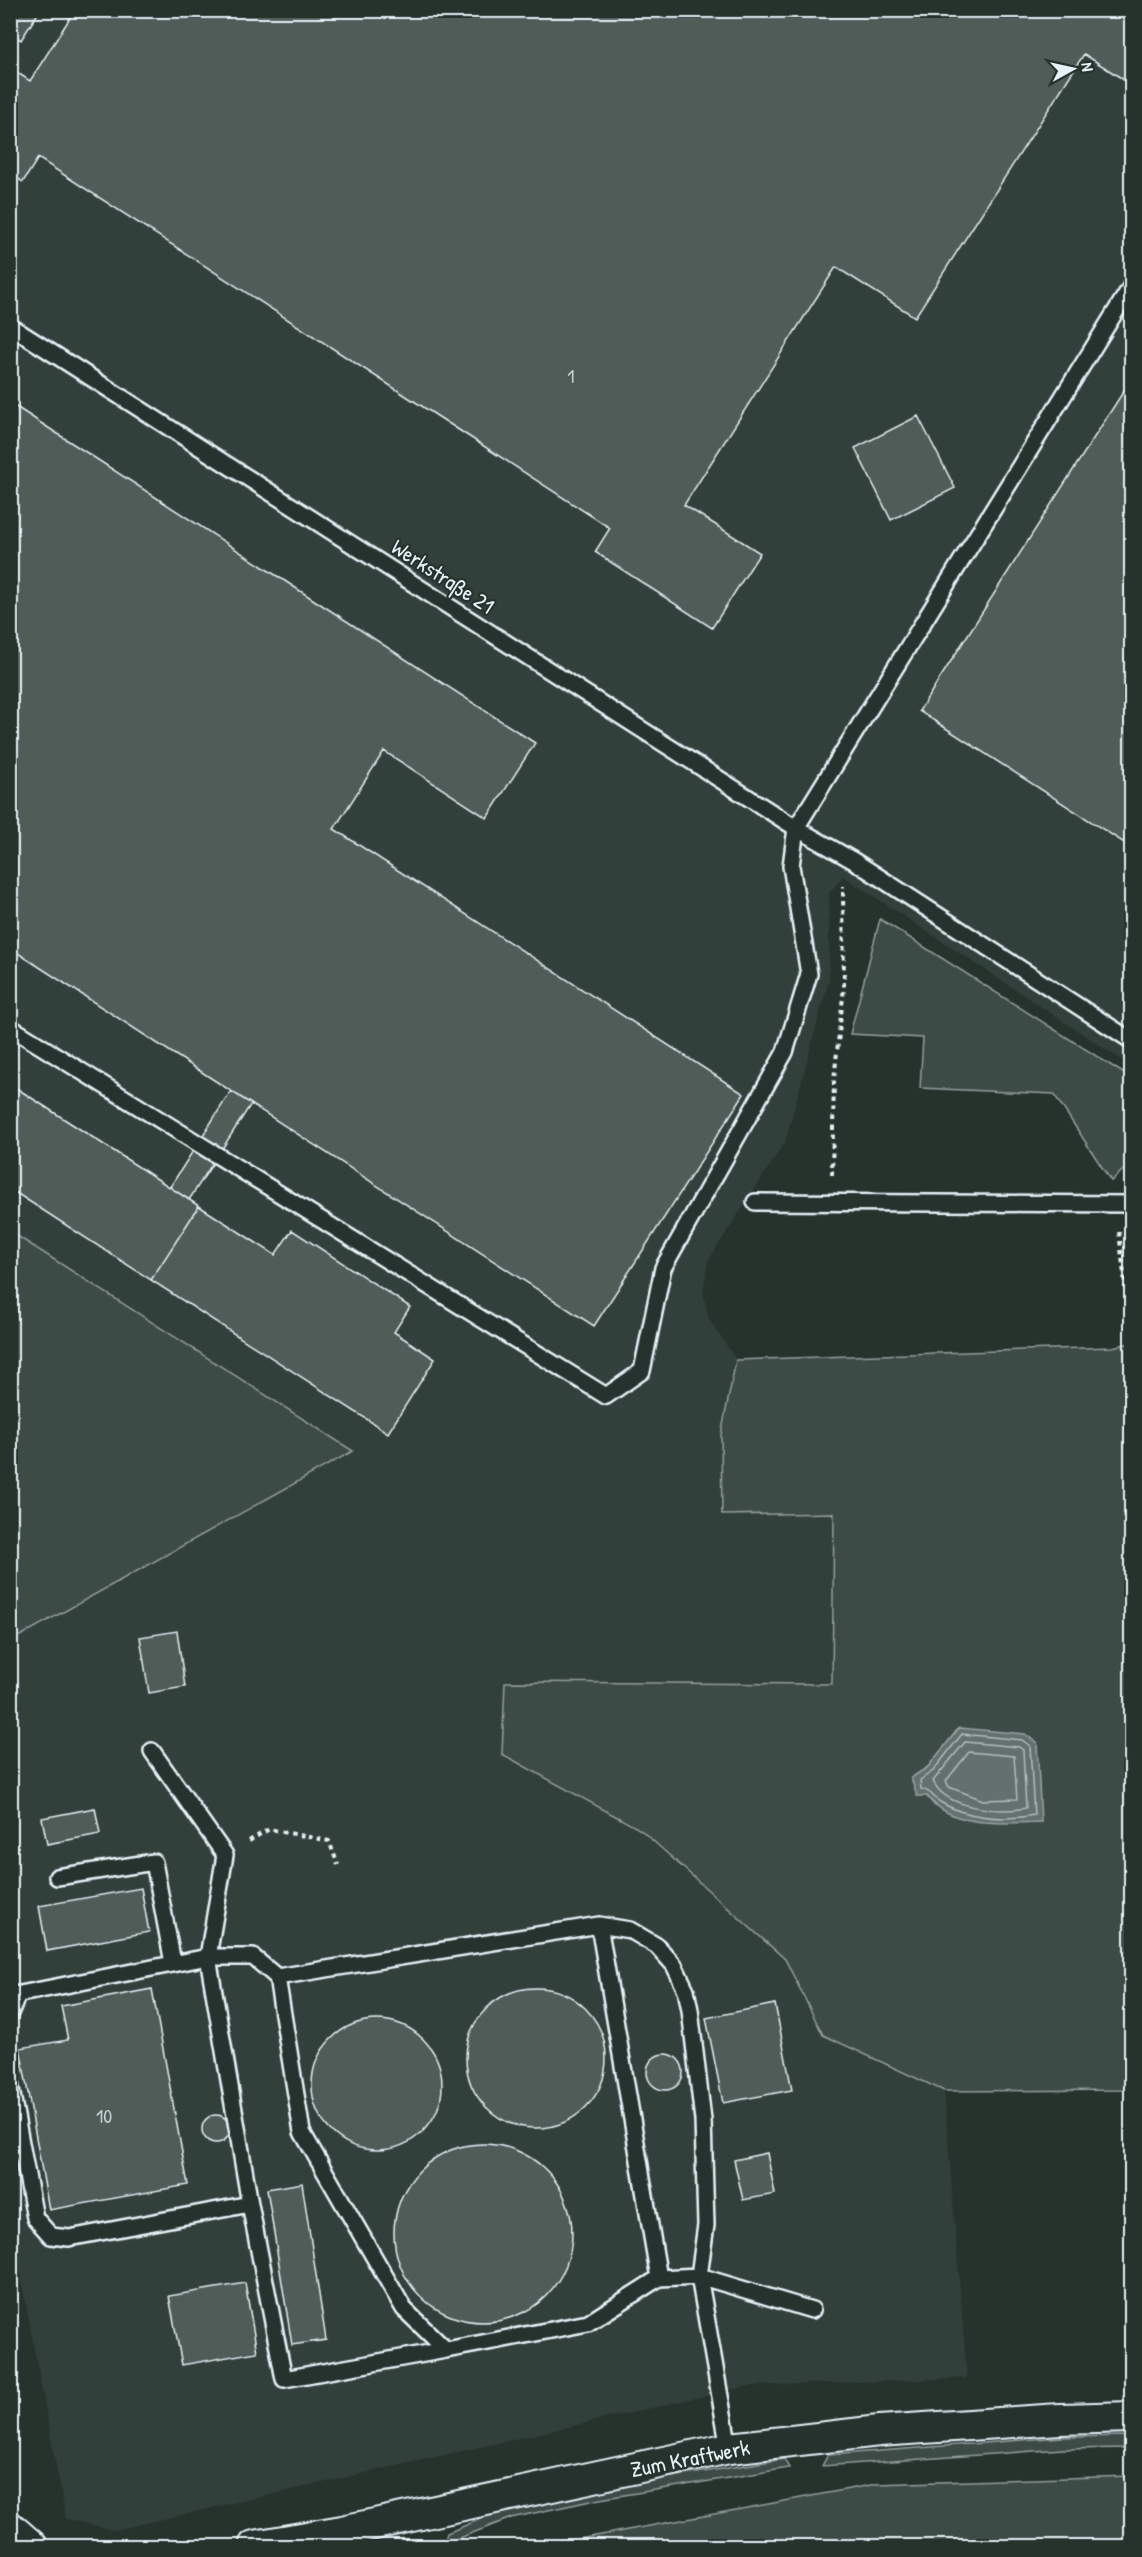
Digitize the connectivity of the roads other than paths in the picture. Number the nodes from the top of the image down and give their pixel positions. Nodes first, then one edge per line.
1 (1131, 285) edge
2 (10, 326) edge
3 (796, 828) junction
4 (10, 1027) edge
5 (1131, 1041) edge
6 (755, 1202) dead end
7 (1124, 1204) edge
8 (152, 1751) dead end
9 (57, 1878) dead end
10 (599, 1925) junction
11 (208, 1957) junction
12 (173, 1963) junction
13 (277, 1977) junction
14 (14, 1995) edge
15 (10, 2013) edge
16 (10, 2084) edge
17 (250, 2204) junction
18 (699, 2276) junction
19 (659, 2278) junction
20 (812, 2310) dead end
21 (446, 2350) junction
22 (1131, 2417) edge
23 (729, 2448) junction
24 (10, 2527) edge
25 (32, 2547) edge
26 (254, 2547) edge

1 - 3 lane
2 - 3 lane, Werkstraße 21
3 - 4 lane
3 - 5 lane, Werkstraße 21
6 - 7 lane
8 - 11 lane
9 - 12 lane
10 - 13 lane
10 - 18 lane
10 - 19 lane
11 - 12 lane
11 - 13 lane
11 - 17 lane
12 - 14 lane
13 - 21 lane
14 - 15 lane
16 - 17 lane
17 - 21 lane
18 - 19 lane
18 - 20 lane
18 - 23 lane
19 - 21 lane
22 - 23 street, Zum Kraftwerk
23 - 26 street, Zum Kraftwerk
24 - 25 street

